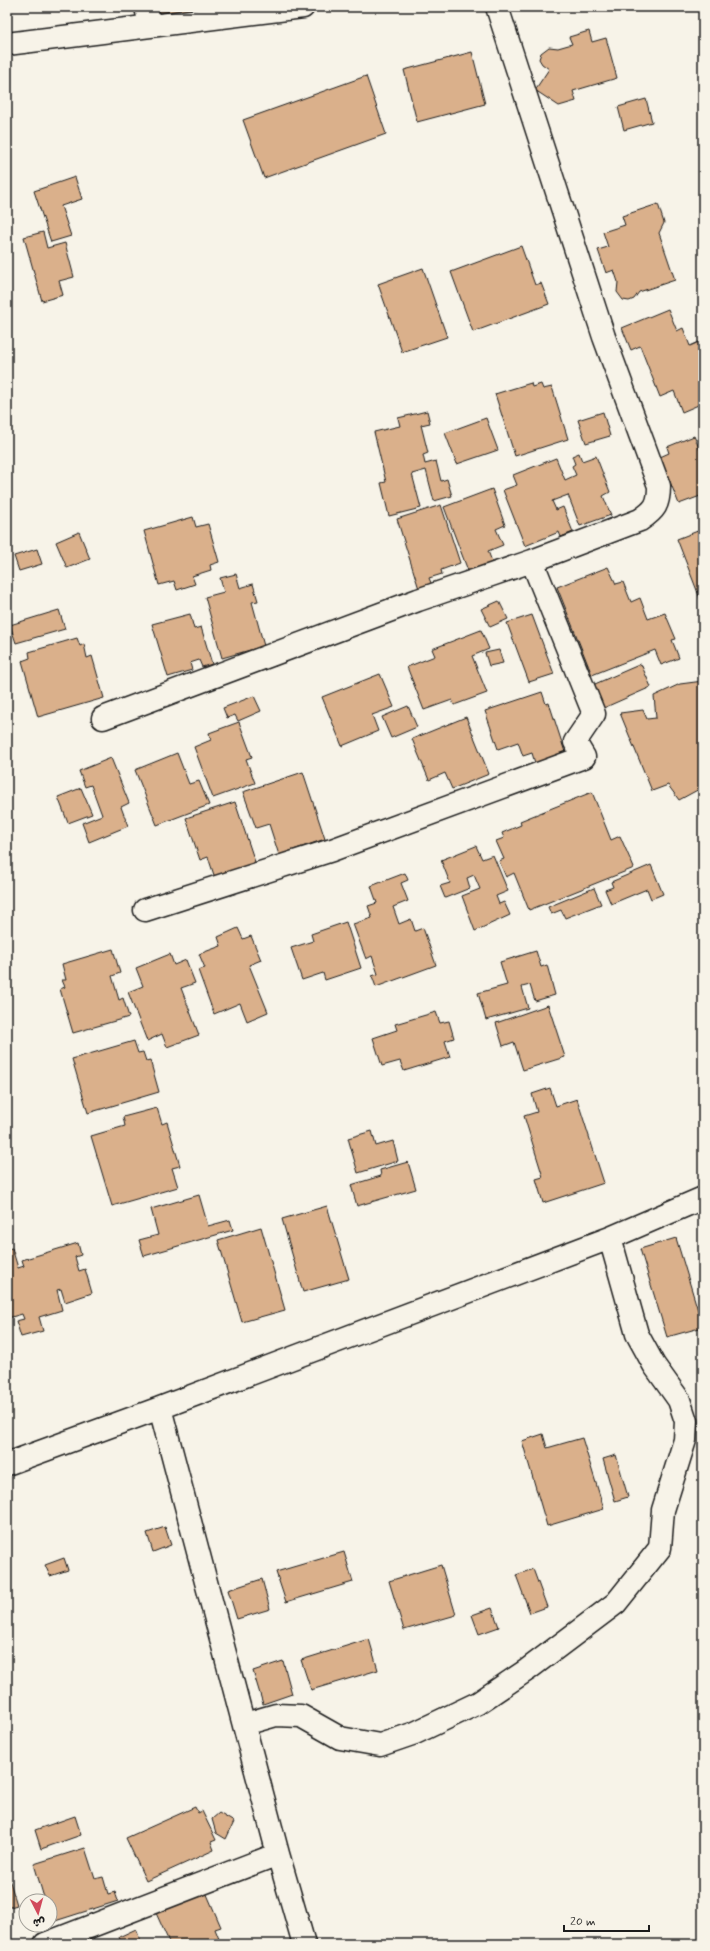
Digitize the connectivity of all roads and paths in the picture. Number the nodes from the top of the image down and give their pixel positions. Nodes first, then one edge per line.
1 (303, 7) edge
2 (497, 7) edge
3 (148, 16) edge
4 (7, 44) edge
5 (532, 561) junction
6 (103, 718) dead end
7 (145, 910) dead end
8 (703, 1198) edge
9 (610, 1238) junction
10 (160, 1408) junction
11 (7, 1464) edge
12 (244, 1724) junction
13 (278, 1854) junction
14 (45, 1944) edge
15 (304, 1944) edge

1 - 3 street
2 - 5 street
3 - 4 street
5 - 6 street
5 - 7 street
8 - 9 street
9 - 10 street
9 - 12 street
10 - 11 street
10 - 12 street
12 - 13 street
13 - 14 street
13 - 15 street

